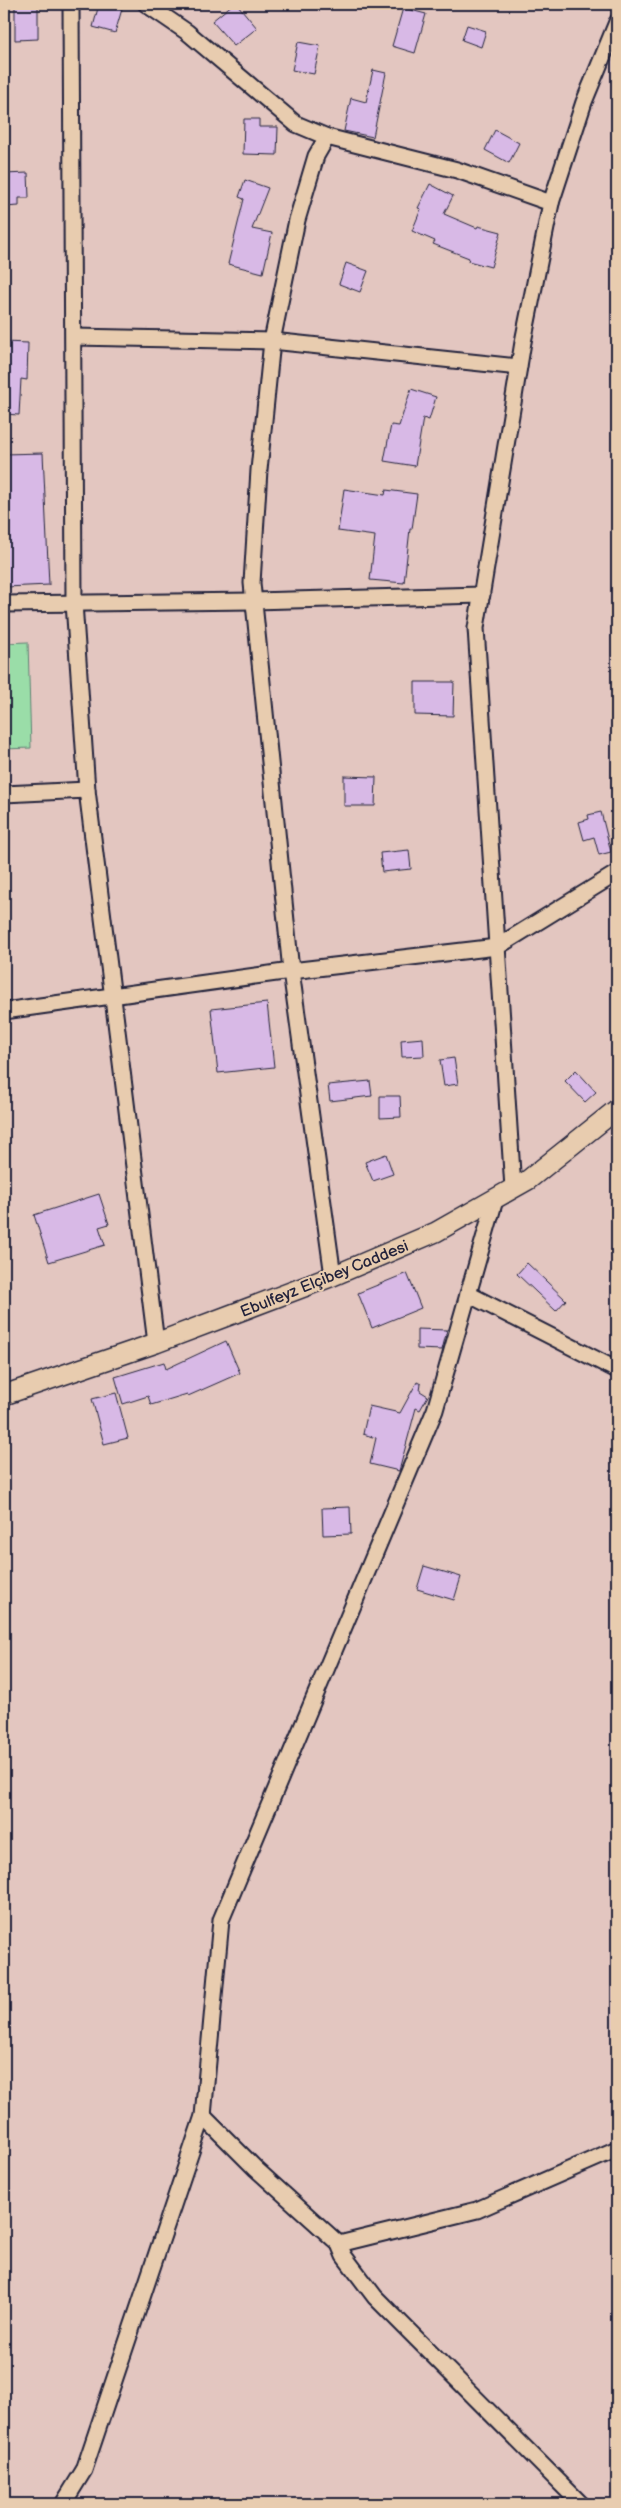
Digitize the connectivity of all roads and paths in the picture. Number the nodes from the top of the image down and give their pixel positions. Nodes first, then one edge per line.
1 (71, 4) edge
2 (146, 4) edge
3 (617, 22) edge
4 (327, 137) junction
5 (551, 203) junction
6 (74, 337) junction
7 (272, 341) junction
8 (519, 367) junction
9 (482, 595) junction
10 (253, 601) junction
11 (74, 603) junction
12 (4, 604) edge
13 (86, 790) junction
14 (4, 794) edge
15 (617, 873) edge
16 (497, 946) junction
17 (290, 971) junction
18 (111, 996) junction
19 (4, 1011) edge
20 (617, 1109) edge
21 (513, 1188) junction
22 (495, 1200) junction
23 (334, 1276) junction
24 (468, 1294) junction
25 (156, 1343) junction
26 (617, 1370) edge
27 (4, 1395) edge
28 (204, 2116) junction
29 (617, 2149) edge
30 (339, 2244) junction
31 (62, 2504) edge
32 (582, 2504) edge

1 - 6 street
2 - 4 street
3 - 5 street
4 - 5 street
4 - 7 street
5 - 8 street
6 - 7 street
6 - 11 street
7 - 8 street
7 - 10 street
8 - 9 street
9 - 10 street
9 - 16 street
10 - 11 street
10 - 17 street
11 - 12 street
11 - 13 street
13 - 14 street
13 - 18 street
15 - 16 street
16 - 17 street
16 - 21 street
17 - 18 street
17 - 23 street
18 - 19 street
18 - 25 street
20 - 21 street, Ebulfeyz Elçibey Caddesi
21 - 22 street, Ebulfeyz Elçibey Caddesi
22 - 23 street, Ebulfeyz Elçibey Caddesi
22 - 24 street
23 - 25 street, Ebulfeyz Elçibey Caddesi
24 - 26 street
24 - 28 street
25 - 27 street, Ebulfeyz Elçibey Caddesi
28 - 30 street
28 - 31 street
29 - 30 street
30 - 32 street

